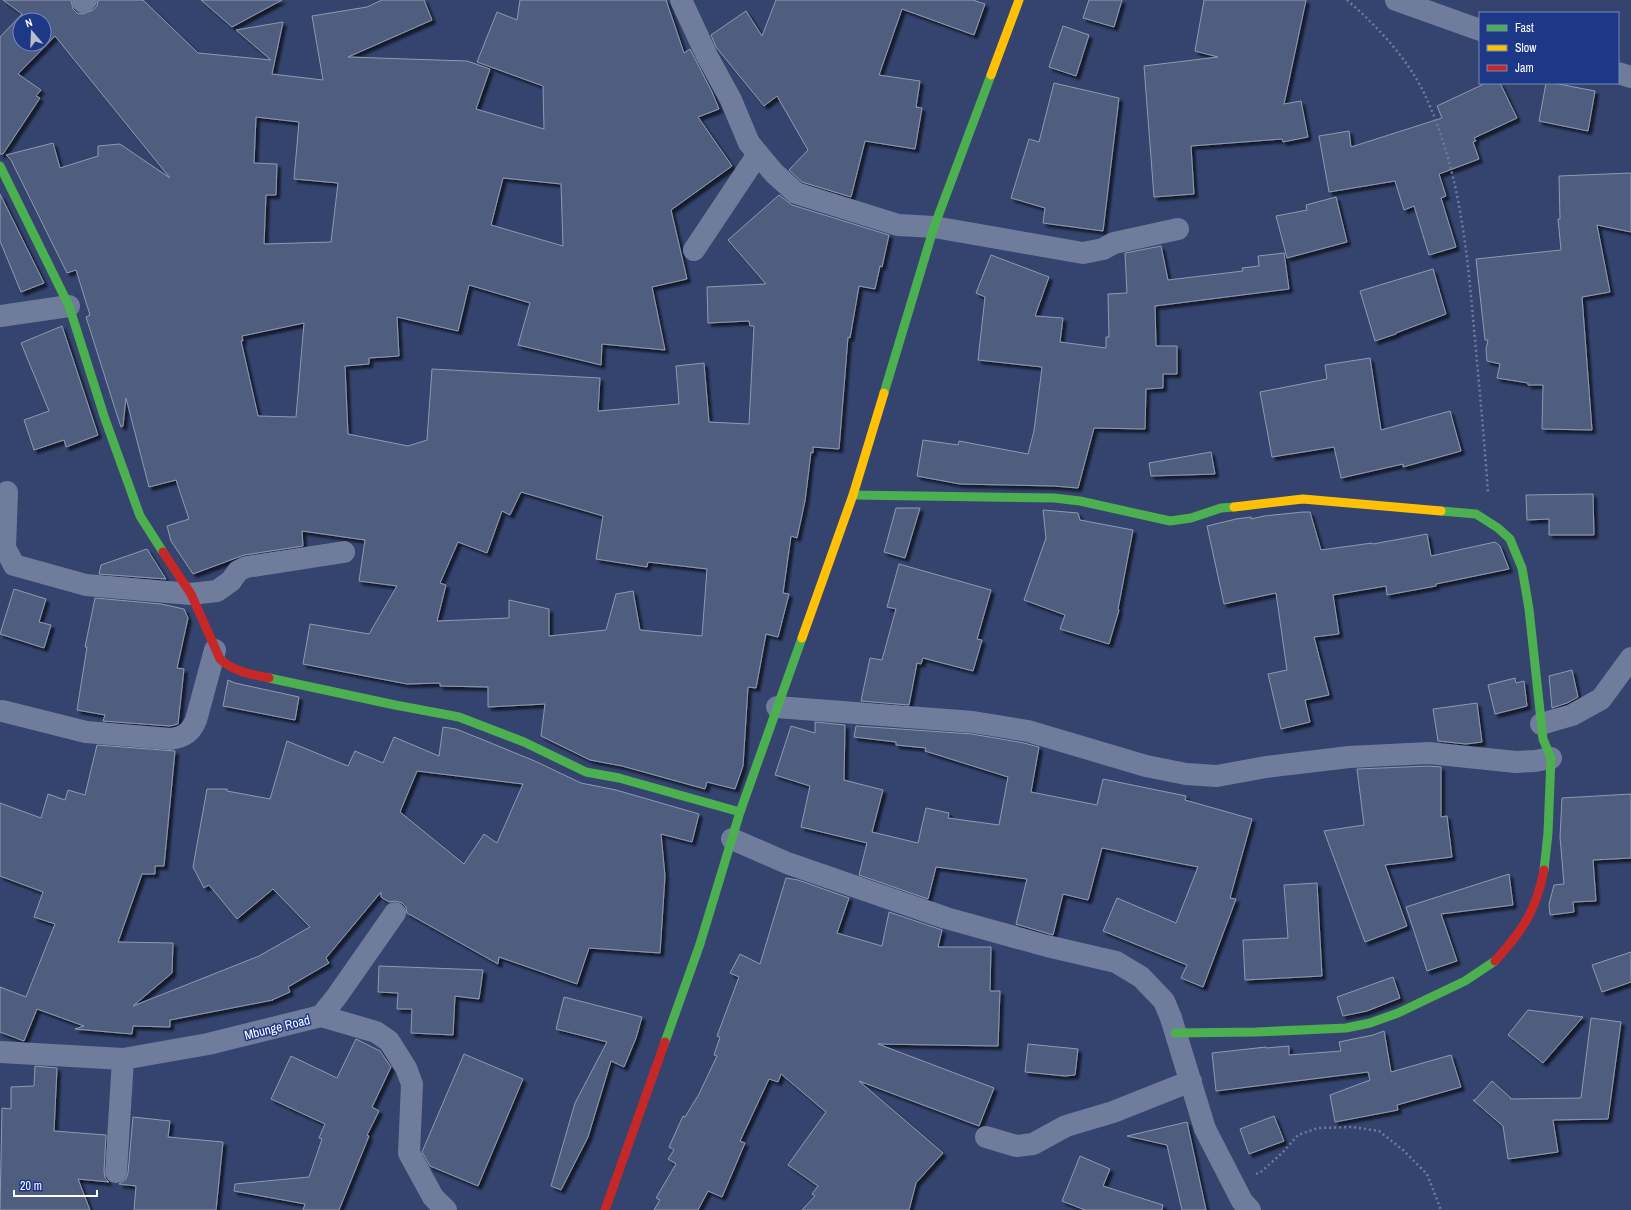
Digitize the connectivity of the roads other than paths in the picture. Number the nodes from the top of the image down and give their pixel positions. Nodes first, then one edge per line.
1 (681, 0) edge
2 (1019, 0) edge
3 (1396, 0) edge
4 (1479, 30) edge
5 (1619, 73) edge
6 (1631, 77) edge
7 (758, 154) junction
8 (0, 166) edge
9 (934, 227) junction
10 (1178, 229) dead end
11 (694, 250) dead end
12 (69, 306) junction
13 (0, 316) edge
14 (7, 492) dead end
15 (853, 496) junction
16 (344, 552) dead end
17 (191, 594) junction
18 (215, 650) junction
19 (1631, 658) edge
20 (777, 707) junction
21 (2, 711) dead end
22 (1541, 724) junction
23 (1551, 758) junction
24 (740, 812) junction
25 (732, 838) junction
26 (396, 913) dead end
27 (321, 1016) junction
28 (1175, 1033) junction
29 (0, 1052) edge
30 (123, 1059) junction
31 (1191, 1081) junction
32 (986, 1137) dead end
33 (116, 1172) dead end
34 (434, 1206) edge
35 (605, 1210) edge
36 (1250, 1210) edge

1 - 7 street
2 - 9 street
3 - 4 street
5 - 6 street
7 - 9 street
7 - 11 street
8 - 12 street
9 - 10 street
9 - 15 street
12 - 13 street
12 - 17 street
14 - 17 street
15 - 20 street
15 - 22 street
16 - 17 street
17 - 18 street
18 - 21 street
18 - 24 street
19 - 22 street
20 - 23 street
20 - 24 street
22 - 23 street
23 - 28 street
24 - 25 street
25 - 28 street
25 - 35 street
26 - 27 street
27 - 30 street, Mbunge Road
27 - 34 street, Mbunge Road
28 - 31 street
29 - 30 street, Mbunge Road
30 - 33 street
31 - 32 street
31 - 36 street

